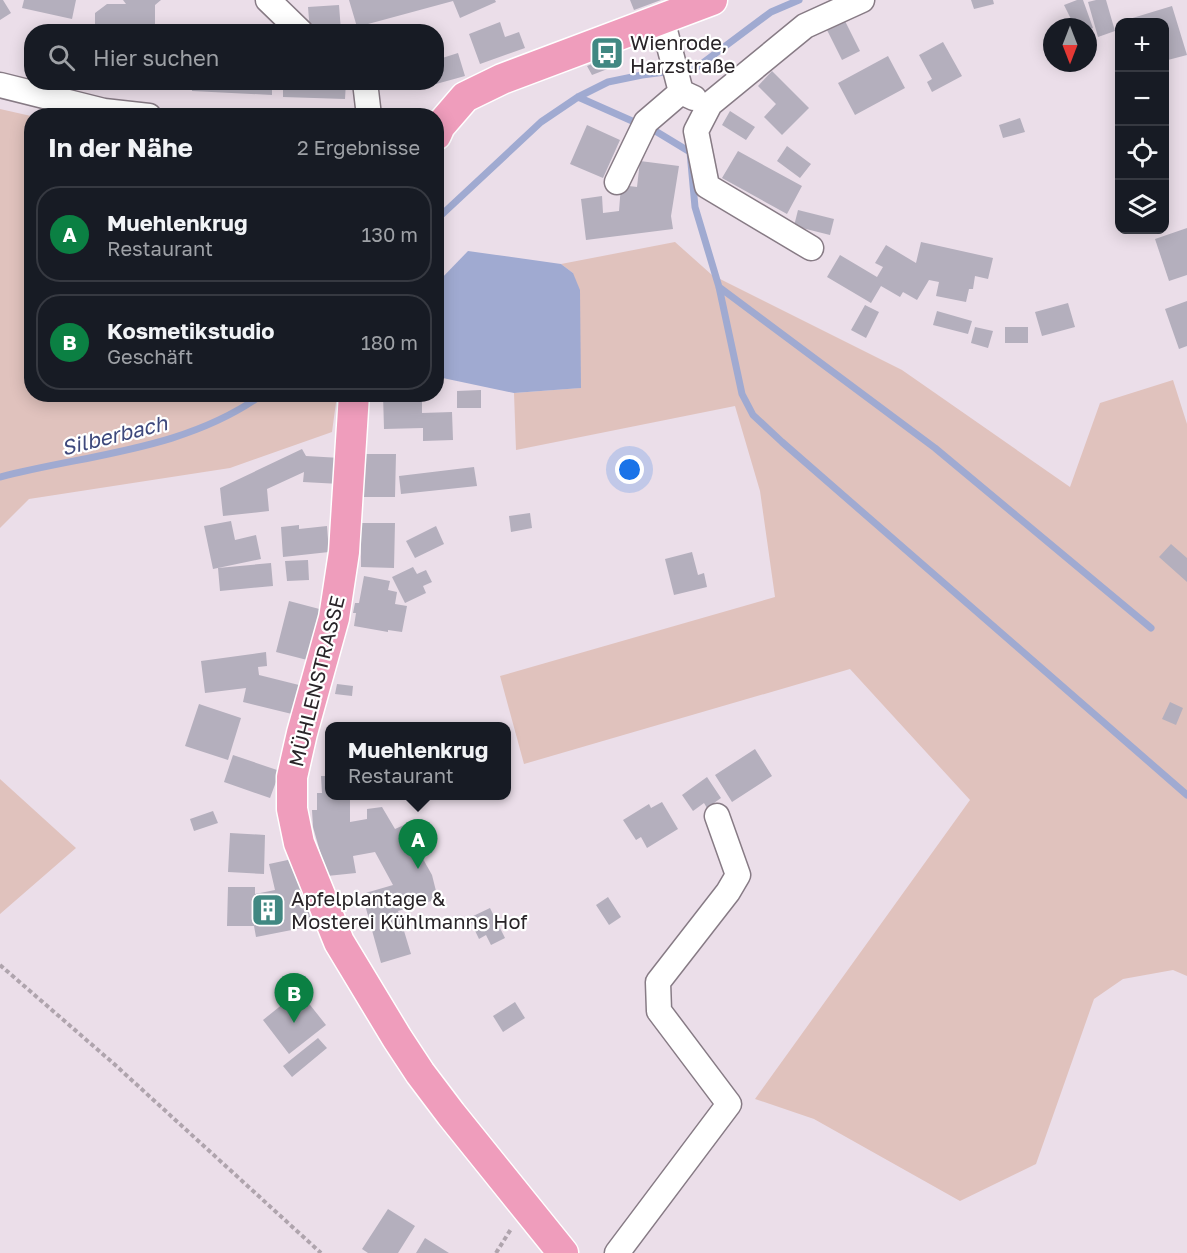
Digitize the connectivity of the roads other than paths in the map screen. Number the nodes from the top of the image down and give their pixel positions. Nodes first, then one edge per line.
1 (268, 0) edge
2 (712, 0) edge
3 (862, 0) edge
4 (662, 19) junction
5 (293, 24) edge
6 (0, 85) edge
7 (680, 88) junction
8 (366, 90) edge
9 (710, 104) junction
10 (92, 108) edge
11 (368, 108) edge
12 (444, 121) edge
13 (617, 182) dead end
14 (811, 248) dead end
15 (354, 402) edge
16 (717, 816) dead end
17 (563, 1253) edge
18 (617, 1253) edge

1 - 5 street
2 - 4 main road
3 - 9 street
4 - 7 street
4 - 12 main road
6 - 10 street
7 - 9 street
7 - 13 street
8 - 11 street
9 - 14 street
15 - 17 main road, MÜHLENSTRASSE
16 - 18 street

